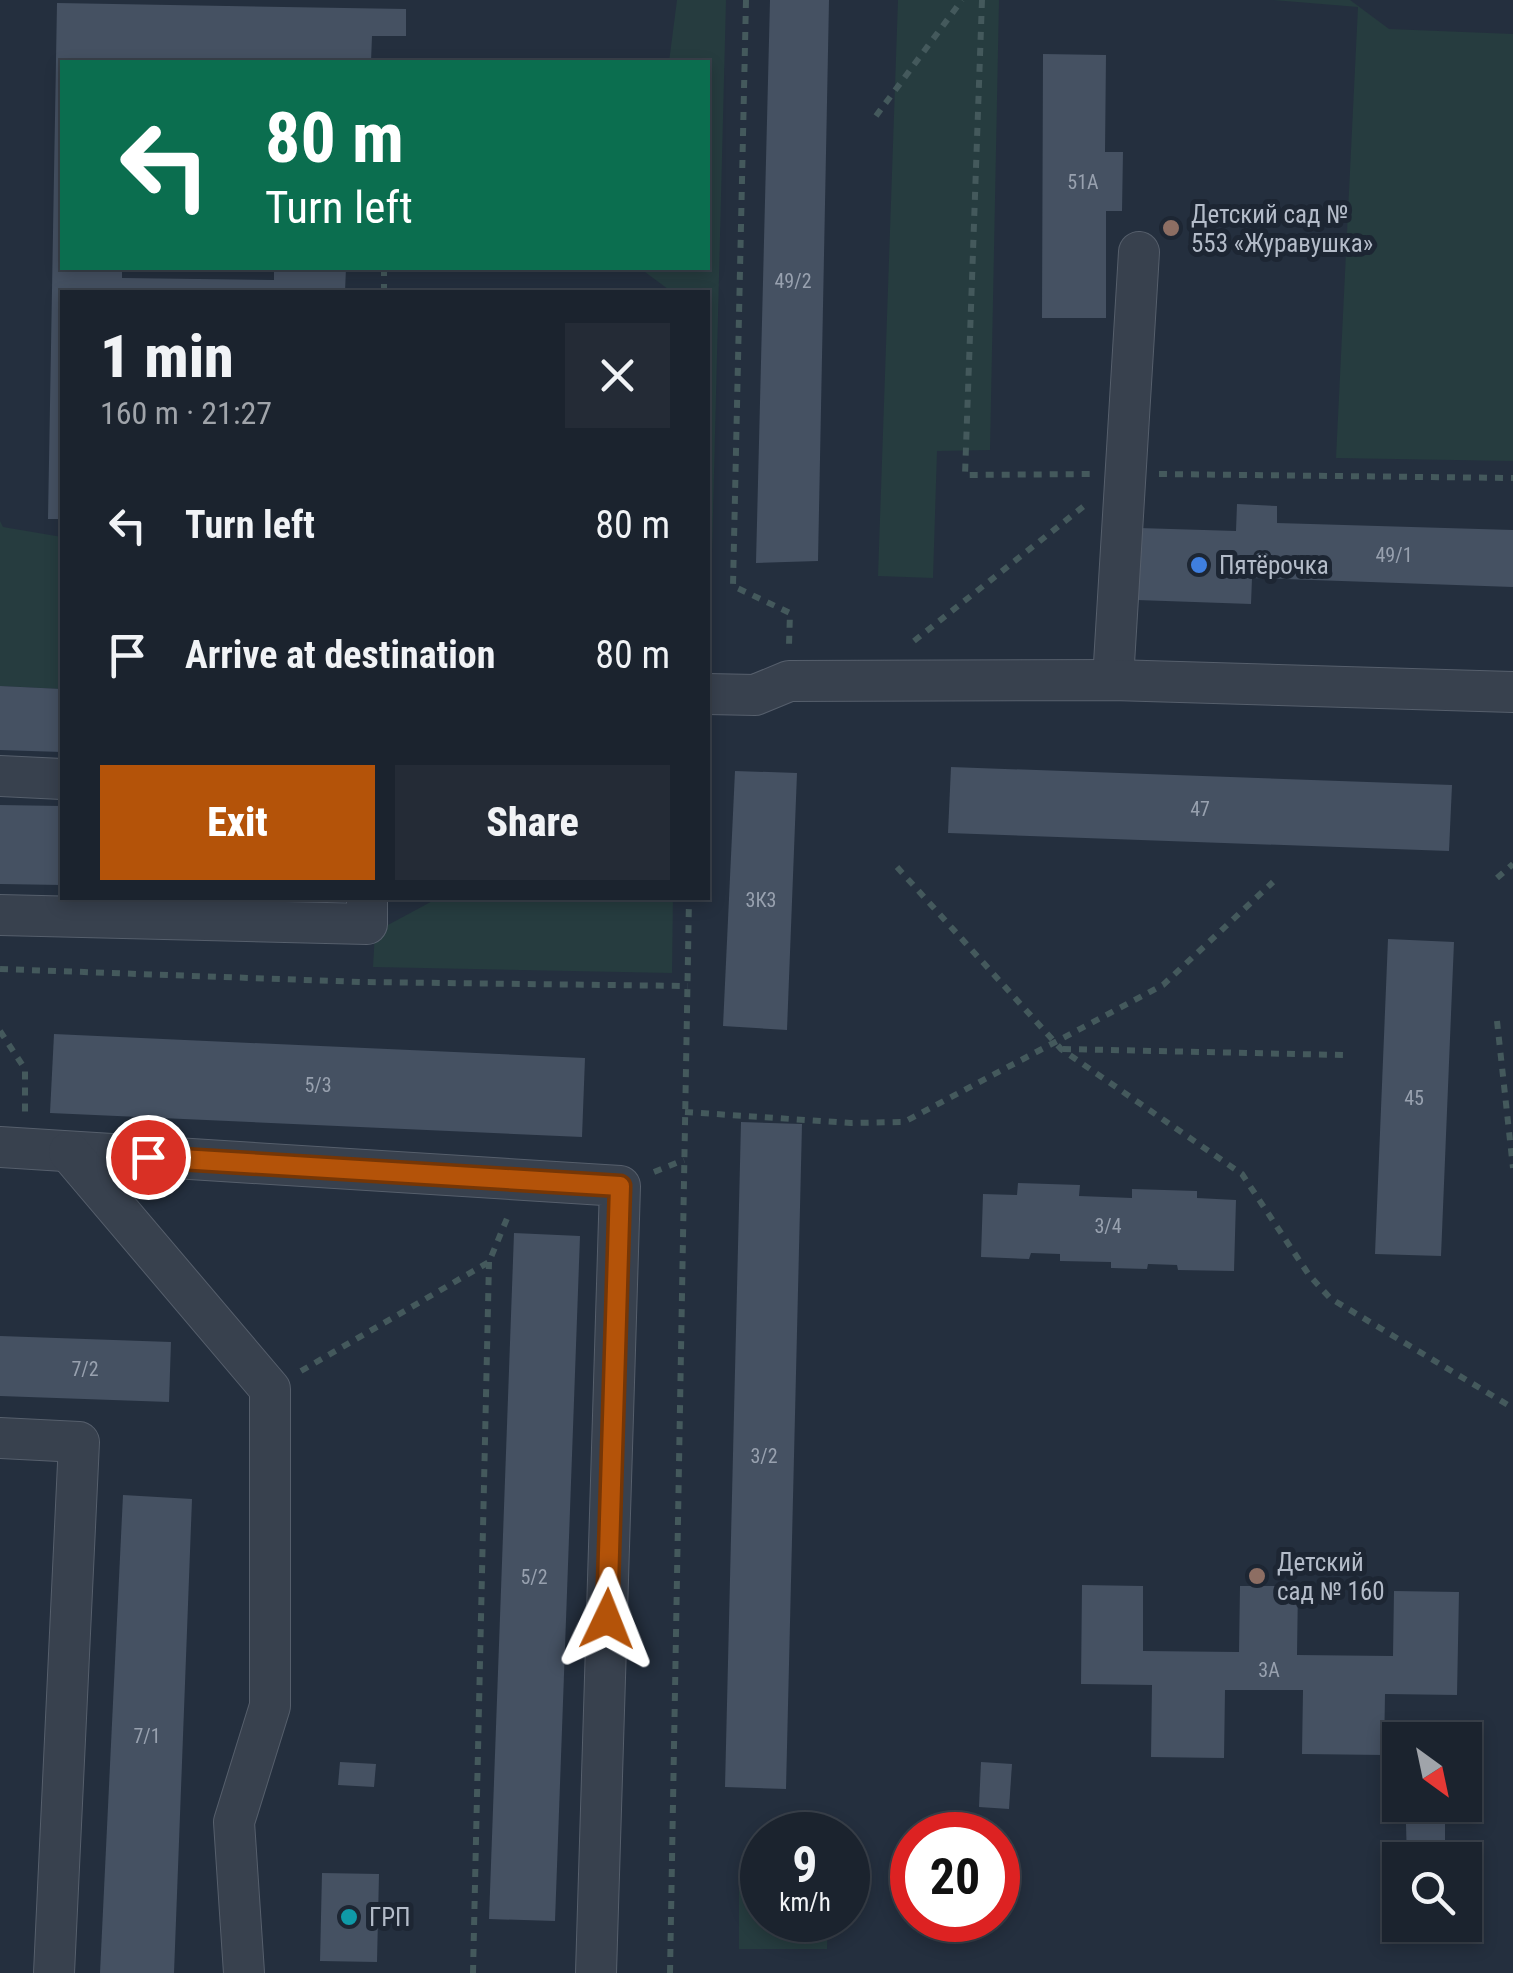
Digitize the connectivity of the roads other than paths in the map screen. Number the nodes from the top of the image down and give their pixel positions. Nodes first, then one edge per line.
1 (1139, 252) dead end
2 (1113, 680) junction
3 (1513, 692) edge
4 (710, 694) edge
5 (0, 776) edge
6 (60, 778) edge
7 (367, 900) edge
8 (0, 915) edge
9 (12, 1148) edge
10 (69, 1152) junction
11 (0, 1438) edge
12 (54, 1973) edge
13 (244, 1973) edge
14 (596, 1973) edge

1 - 2 lane
2 - 3 lane
2 - 4 lane
5 - 6 lane
7 - 8 lane
9 - 10 lane
10 - 13 lane
10 - 14 lane
11 - 12 lane

